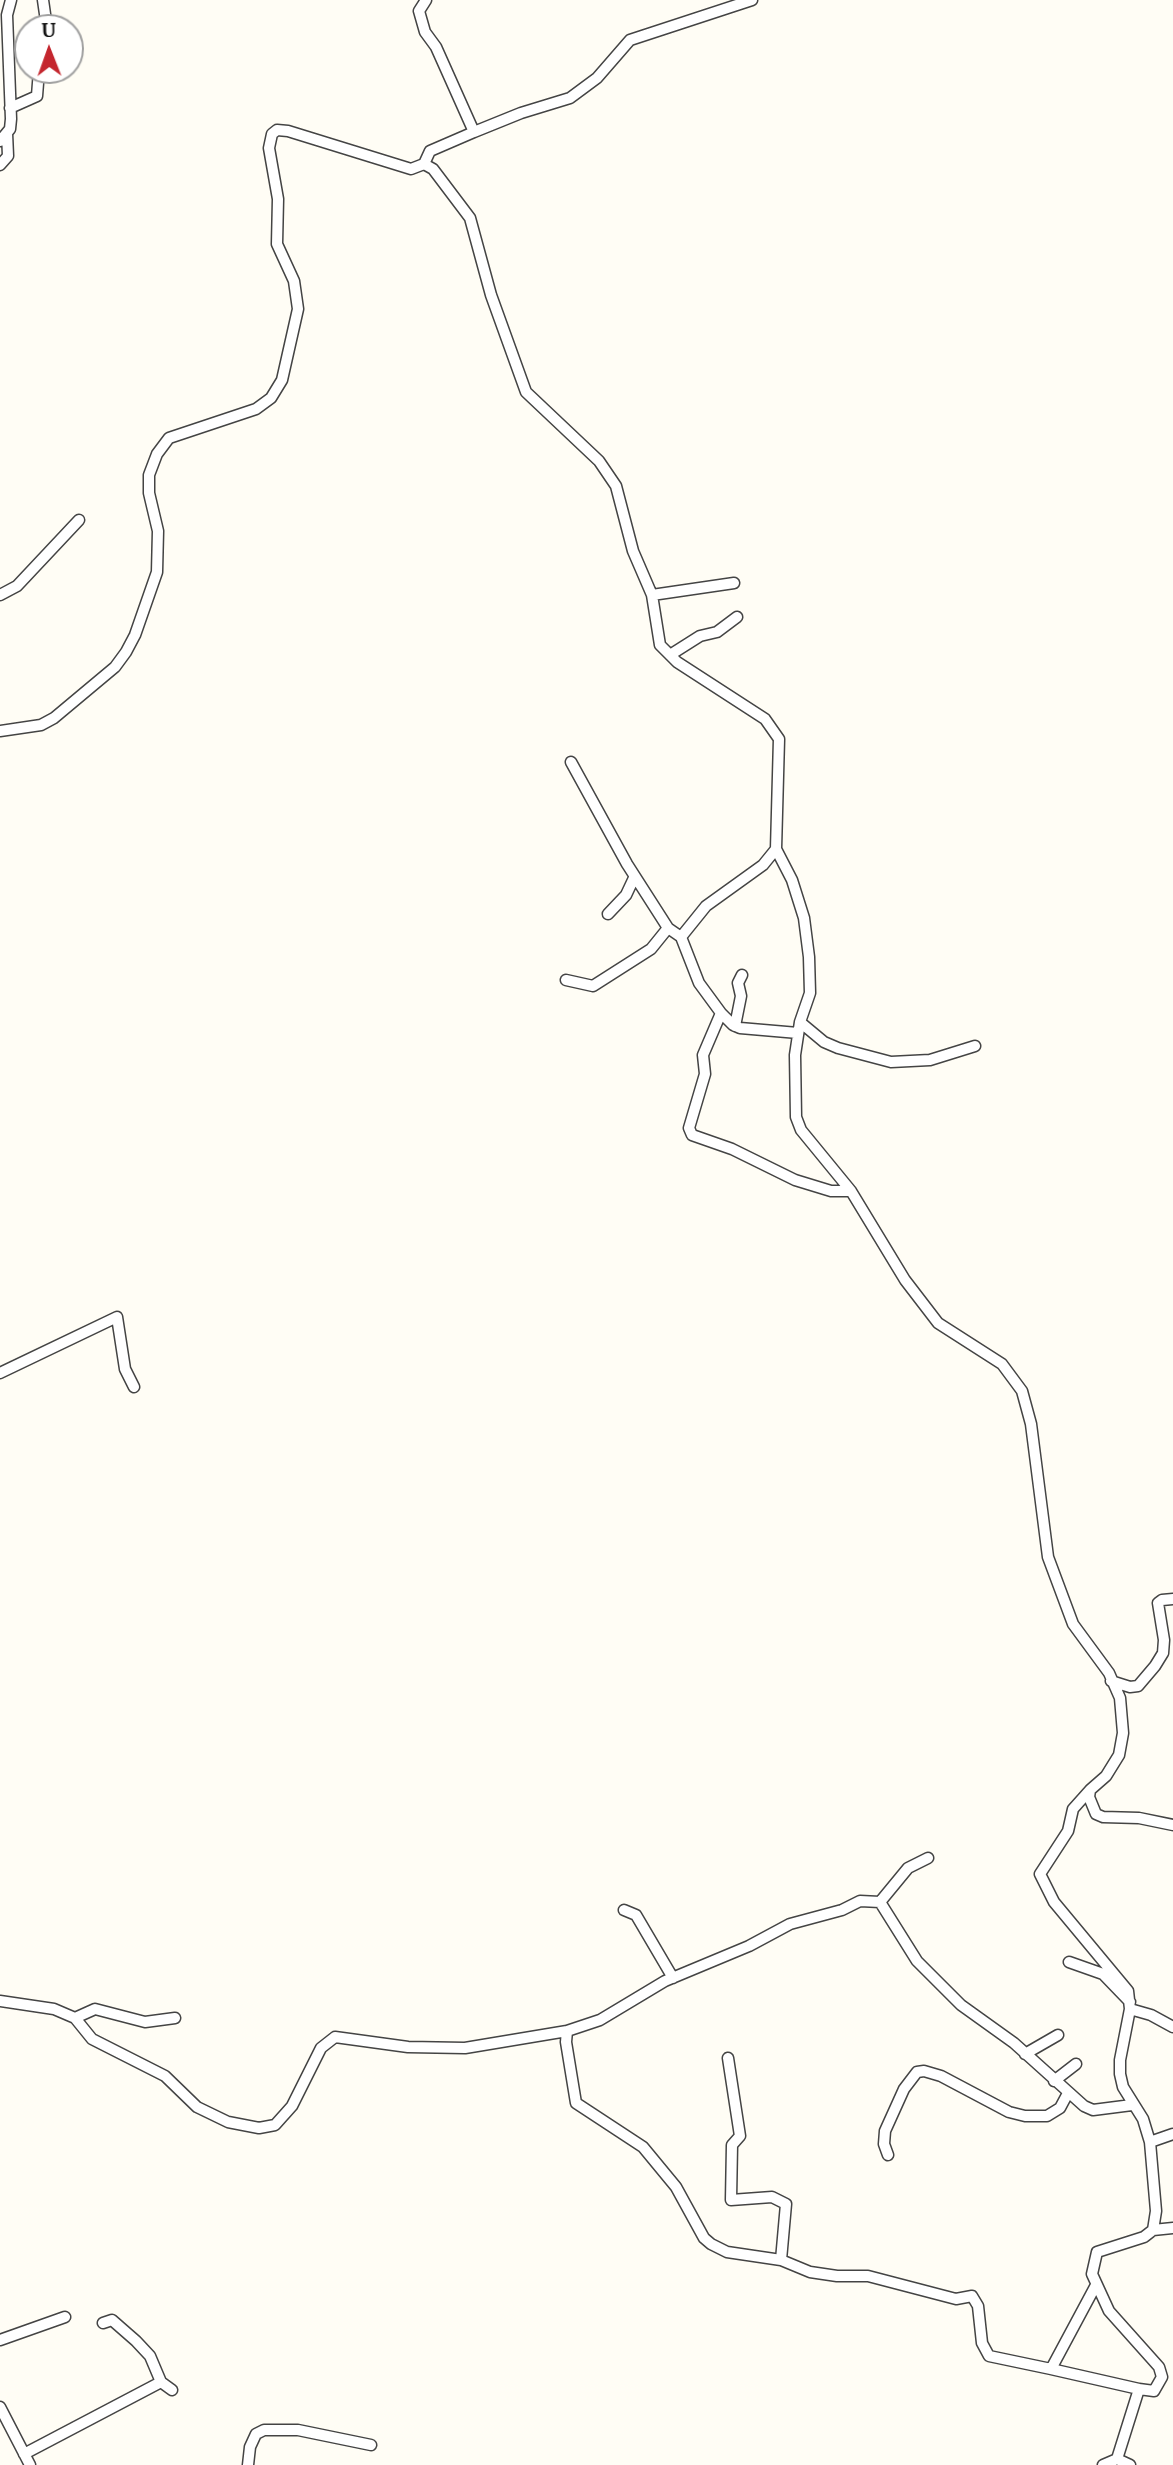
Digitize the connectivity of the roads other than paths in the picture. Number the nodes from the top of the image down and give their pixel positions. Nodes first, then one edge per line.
1 (11, 0) edge
2 (426, 0) edge
3 (752, 0) edge
4 (38, 84) edge
5 (10, 108) junction
6 (474, 132) junction
7 (4, 137) edge
8 (424, 164) junction
9 (0, 165) edge
10 (79, 520) dead end
11 (734, 583) dead end
12 (0, 595) edge
13 (652, 595) junction
14 (737, 617) dead end
15 (670, 655) junction
16 (0, 731) edge
17 (571, 762) dead end
18 (776, 849) junction
19 (635, 878) junction
20 (608, 914) dead end
21 (668, 928) junction
22 (681, 937) junction
23 (742, 975) dead end
24 (566, 980) dead end
25 (721, 1013) junction
26 (735, 1026) junction
27 (799, 1028) junction
28 (975, 1046) dead end
29 (851, 1191) junction
30 (0, 1373) edge
31 (134, 1387) dead end
32 (1173, 1599) edge
33 (1111, 1681) junction
34 (1090, 1790) junction
35 (1173, 1825) edge
36 (928, 1858) dead end
37 (880, 1902) junction
38 (624, 1910) dead end
39 (1069, 1962) dead end
40 (673, 1978) junction
41 (0, 2001) edge
42 (1130, 2006) junction
43 (75, 2018) junction
44 (175, 2018) dead end
45 (1173, 2027) edge
46 (567, 2031) junction
47 (1058, 2035) dead end
48 (1025, 2054) junction
49 (729, 2058) dead end
50 (1076, 2064) dead end
51 (1054, 2081) junction
52 (1068, 2093) junction
53 (1132, 2105) junction
54 (1173, 2134) edge
55 (1150, 2142) junction
56 (888, 2155) dead end
57 (1173, 2228) edge
58 (1153, 2230) junction
59 (781, 2260) junction
60 (1096, 2285) junction
61 (65, 2317) dead end
62 (103, 2323) dead end
63 (0, 2340) edge
64 (1051, 2369) junction
65 (161, 2382) junction
66 (1139, 2389) junction
67 (172, 2390) dead end
68 (0, 2407) edge
69 (371, 2445) dead end
70 (24, 2454) junction
71 (1117, 2459) junction
72 (30, 2465) edge
73 (248, 2465) edge
74 (1103, 2465) edge
75 (1130, 2465) edge

1 - 5 street
2 - 6 street
3 - 6 street
4 - 5 street
5 - 7 street
6 - 8 street
7 - 9 street
8 - 13 street
8 - 16 street
10 - 12 street
11 - 13 street
13 - 15 street
14 - 15 street
15 - 18 street
17 - 19 street
18 - 22 street
18 - 27 street
19 - 20 street
19 - 21 street
21 - 22 street
21 - 24 street
22 - 25 street
23 - 26 street
25 - 26 street
25 - 29 street
26 - 27 street
27 - 28 street
27 - 29 street
29 - 33 street
30 - 31 street
32 - 33 street
33 - 34 street
34 - 35 street
34 - 42 street
36 - 37 street
37 - 40 street
37 - 48 street
38 - 40 street
39 - 42 street
40 - 46 street
41 - 43 street
42 - 45 street
42 - 53 street
43 - 44 street
43 - 46 street
46 - 59 street
47 - 48 street
48 - 51 street
49 - 59 street
50 - 51 street
51 - 52 street
52 - 53 street
52 - 56 street
53 - 55 street
54 - 55 street
55 - 58 street
57 - 58 street
58 - 60 street
59 - 64 street
60 - 64 street
60 - 66 street
61 - 63 street
62 - 65 street
64 - 66 street
65 - 67 street
65 - 70 street
66 - 71 street
68 - 70 street
69 - 73 street
70 - 72 street
71 - 74 street
71 - 75 street

